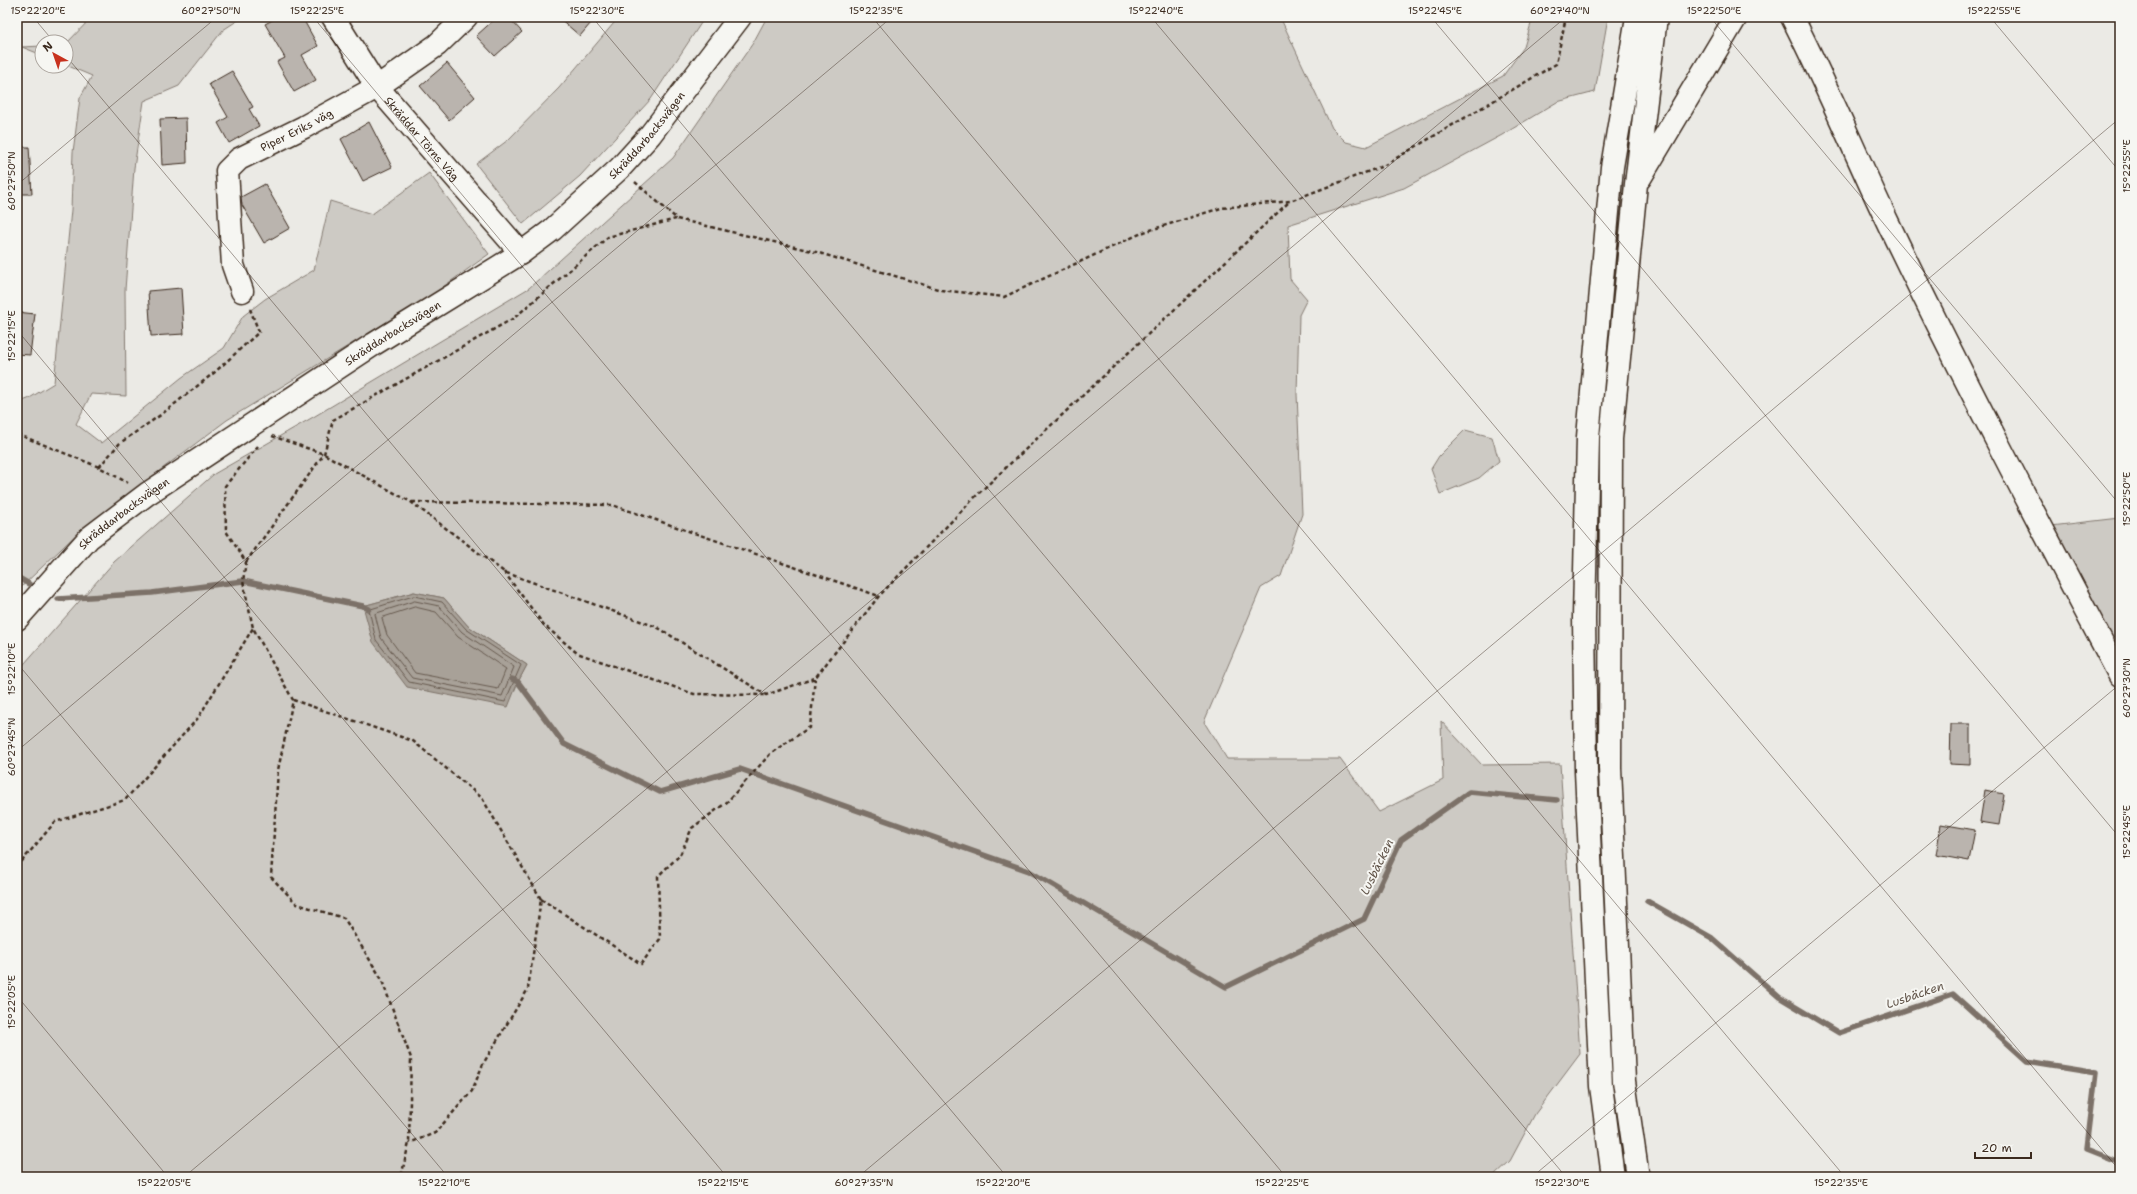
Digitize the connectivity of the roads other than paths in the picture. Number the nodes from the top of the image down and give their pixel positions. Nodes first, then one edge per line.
1 (333, 17) edge
2 (466, 17) edge
3 (740, 17) edge
4 (1637, 17) edge
5 (1656, 17) edge
6 (1736, 17) edge
7 (1792, 17) edge
8 (377, 87) junction
9 (1636, 184) junction
10 (521, 252) junction
11 (242, 292) road end
12 (17, 619) edge
13 (2120, 676) edge
14 (1613, 1177) edge
15 (1638, 1177) edge

1 - 8 main road, Skräddar Törns Väg
2 - 8 main road, Piper Eriks väg
3 - 10 main road, Skräddarbacksvägen
4 - 14 main road
5 - 9 main road
6 - 9 main road
7 - 13 main road
8 - 10 main road, Skräddar Törns Väg
8 - 11 main road, Piper Eriks väg
9 - 15 main road
10 - 12 main road, Skräddarbacksvägen

